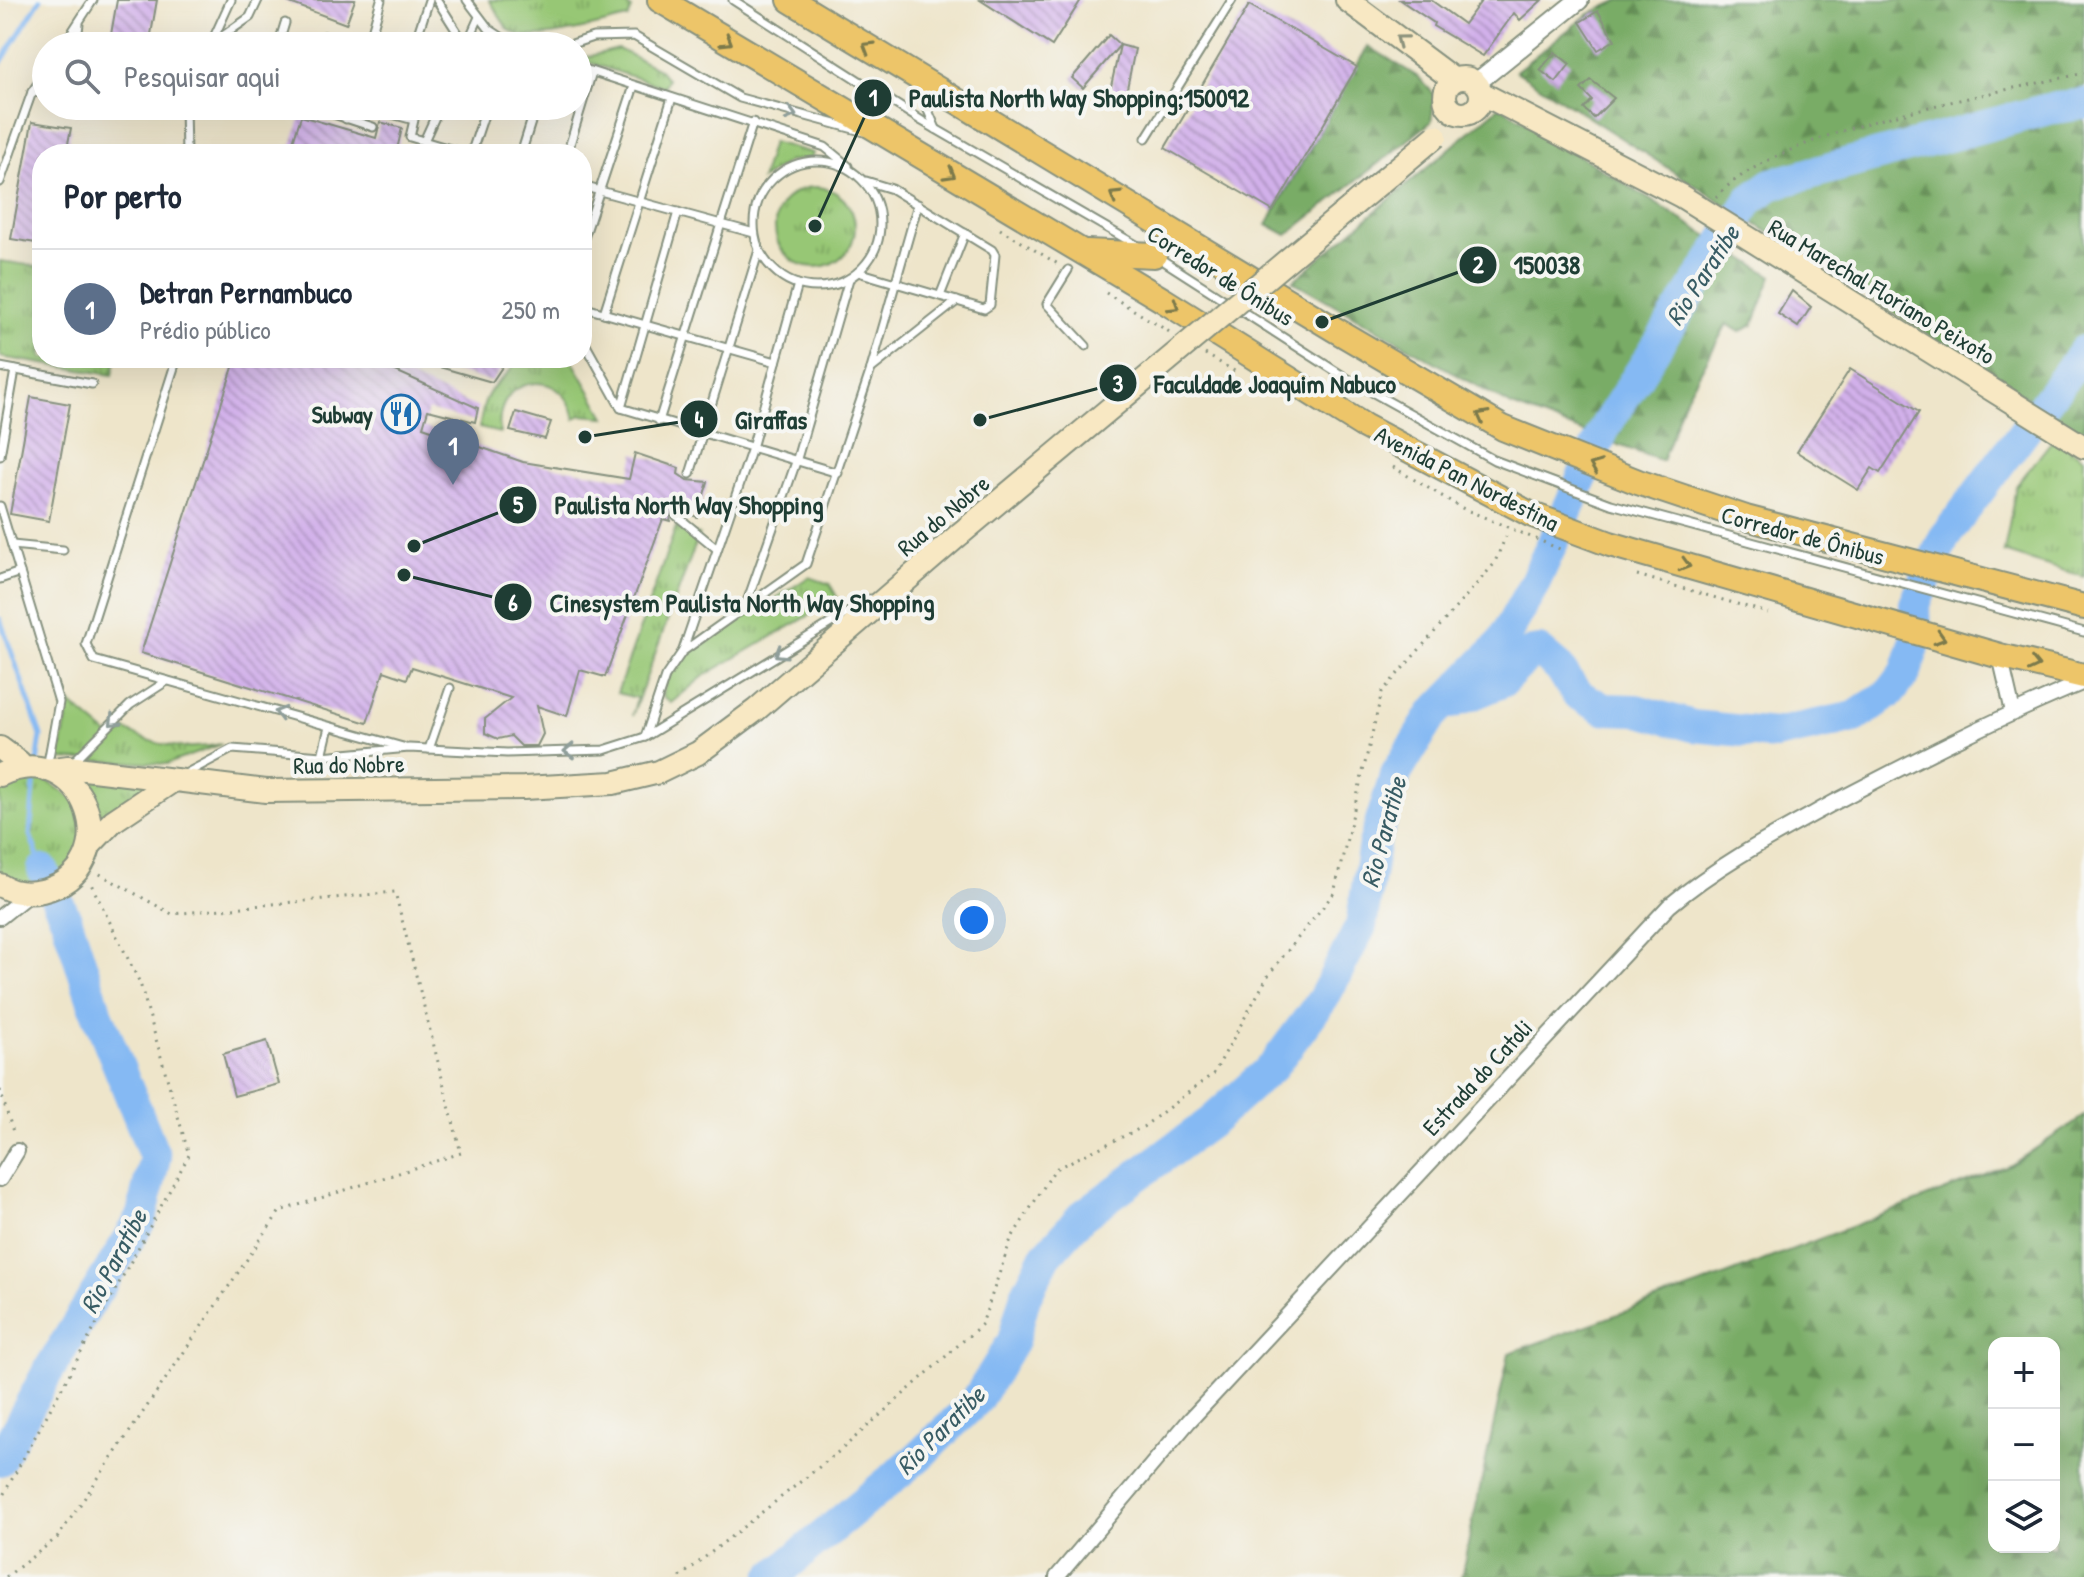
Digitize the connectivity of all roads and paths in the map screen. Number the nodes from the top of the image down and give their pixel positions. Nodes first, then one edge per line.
1 (93, 0) edge
2 (231, 0) edge
3 (258, 0) edge
4 (381, 0) edge
5 (429, 0) edge
6 (437, 0) edge
7 (467, 0) edge
8 (660, 0) edge
9 (733, 0) edge
10 (790, 0) edge
11 (1232, 0) edge
12 (1347, 0) edge
13 (1579, 0) edge
14 (479, 17) junction
15 (79, 22) junction
16 (285, 23) dead end
17 (72, 32) edge
18 (78, 32) edge
19 (219, 32) edge
20 (231, 32) edge
21 (282, 32) edge
22 (372, 32) edge
23 (419, 32) edge
24 (458, 32) edge
25 (472, 32) edge
26 (496, 32) edge
27 (592, 37) edge
28 (592, 72) edge
29 (910, 72) junction
30 (2084, 73) edge
31 (634, 86) junction
32 (32, 92) edge
33 (1471, 92) junction
34 (672, 98) junction
35 (185, 120) edge
36 (349, 120) edge
37 (414, 120) edge
38 (434, 120) edge
39 (482, 120) edge
40 (532, 120) edge
41 (577, 120) edge
42 (753, 122) junction
43 (373, 127) dead end
44 (936, 129) junction
45 (1440, 133) junction
46 (880, 134) junction
47 (1146, 138) dead end
48 (424, 141) junction
49 (186, 144) edge
50 (434, 144) edge
51 (473, 144) edge
52 (524, 144) edge
53 (570, 144) edge
54 (855, 172) junction
55 (864, 181) junction
56 (0, 182) edge
57 (592, 189) edge
58 (600, 191) junction
59 (640, 202) junction
60 (918, 204) junction
61 (678, 212) junction
62 (592, 215) edge
63 (1710, 216) junction
64 (721, 224) junction
65 (754, 233) junction
66 (965, 233) junction
67 (759, 250) junction
68 (1154, 255) junction
69 (1076, 261) junction
70 (858, 272) junction
71 (849, 279) junction
72 (798, 284) junction
73 (897, 284) junction
74 (940, 296) junction
75 (957, 301) junction
76 (592, 310) edge
77 (604, 313) junction
78 (644, 324) junction
79 (687, 337) junction
80 (1086, 346) dead end
81 (727, 348) junction
82 (592, 356) edge
83 (776, 362) junction
84 (0, 367) edge
85 (174, 368) edge
86 (871, 369) junction
87 (15, 370) junction
88 (92, 384) dead end
89 (621, 408) junction
90 (659, 421) junction
91 (701, 434) junction
92 (2084, 447) edge
93 (752, 448) junction
94 (0, 456) edge
95 (796, 462) junction
96 (838, 473) junction
97 (690, 474) dead end
98 (0, 506) edge
99 (677, 516) dead end
100 (1506, 536) dead end
101 (12, 545) junction
102 (717, 549) junction
103 (63, 550) dead end
104 (919, 570) junction
105 (20, 572) junction
106 (1915, 574) junction
107 (0, 579) edge
108 (2001, 598) junction
109 (746, 605) junction
110 (2084, 607) edge
111 (2084, 632) edge
112 (682, 652) junction
113 (1992, 654) junction
114 (2084, 679) edge
115 (167, 681) junction
116 (450, 688) dead end
117 (2013, 712) junction
118 (329, 727) junction
119 (645, 737) junction
120 (0, 748) edge
121 (409, 748) junction
122 (429, 749) junction
123 (322, 756) junction
124 (31, 767) edge
125 (0, 775) edge
126 (174, 780) junction
127 (80, 863) junction
128 (0, 885) edge
129 (32, 893) junction
130 (0, 917) edge
131 (0, 1090) edge
132 (17, 1151) joint
133 (0, 1179) edge
134 (0, 1501) edge
135 (6, 1577) edge
136 (680, 1577) edge
137 (1057, 1577) edge

1 - 15 lane
2 - 19 lane
3 - 20 lane
4 - 22 lane
5 - 23 lane
6 - 24 lane
7 - 14 lane
8 -> 46 highway, Avenida Pan Nordestina
9 - 44 lane, Corredor de Ônibus
29 -> 10 highway
11 - 47 lane
33 -> 12 main road, Rua Marechal Floriano Peixoto
13 - 33 street
14 - 25 lane
14 - 26 lane
15 - 17 lane
15 - 18 lane
16 - 21 lane
27 -> 46 lane
28 - 31 lane
29 - 44 lane
106 -> 29 highway
30 - 63 path
31 - 34 lane
31 - 58 lane
32 - 56 lane
33 - 45 main road, Rua do Nobre
33 - 45 main road
33 - 63 main road, Rua Marechal Floriano Peixoto
34 - 42 lane
34 - 59 lane
35 - 49 lane
36 - 43 lane
37 - 48 lane
38 - 48 lane
39 - 51 lane
40 - 52 lane
41 - 53 lane
42 - 54 lane
42 - 64 lane
44 - 68 lane, Corredor de Ônibus
45 - 104 main road, Rua do Nobre, bridge
46 -> 69 highway, Avenida Pan Nordestina
48 - 50 lane
54 - 55 lane
54 - 65 lane
55 - 60 lane
55 - 70 lane
57 - 58 lane
58 - 59 lane
58 - 62 lane
59 - 61 lane
59 - 77 lane
60 - 66 lane
60 - 73 lane
61 - 64 lane
61 - 78 lane
63 - 92 main road, Rua Marechal Floriano Peixoto
64 - 65 lane
64 - 79 lane
65 - 67 lane
66 - 74 lane
66 - 75 lane
67 - 72 lane
67 - 81 lane
68 - 69 highway
68 - 106 lane, Corredor de Ônibus
69 - 80 lane
69 -> 113 highway, Avenida Pan Nordestina
70 - 71 lane
70 - 73 lane
71 - 72 lane
71 - 95 lane
72 - 83 lane
73 - 74 lane
73 - 86 lane
74 - 75 lane
75 - 86 lane
76 - 77 lane
77 - 78 lane
78 - 79 lane
78 - 89 lane
79 - 81 lane
79 - 90 lane
81 - 83 lane
81 - 91 lane
82 - 89 lane
83 - 93 lane
84 - 87 lane
85 - 115 lane
86 - 96 lane
87 - 88 lane
87 - 94 lane
89 - 90 lane
90 - 91 lane
91 - 93 lane
91 - 97 lane
93 - 95 lane
93 - 102 lane
95 - 96 lane
95 - 109 lane
96 - 109 lane
98 - 101 lane
99 - 102 lane
100 - 136 path
101 - 103 lane
101 - 105 lane
102 - 112 lane
104 -> 119 lane
104 - 126 main road, Rua do Nobre
105 - 107 lane
105 - 124 lane
106 - 108 highway
108 - 110 highway
108 - 111 lane
109 - 112 lane
112 - 119 lane
113 -> 114 highway, Avenida Pan Nordestina
113 - 117 street
114 - 117 street, Estrada do Catoli
118 -> 115 lane
115 -> 124 lane
116 - 122 lane
117 - 137 street, Estrada do Catoli
118 - 121 lane
118 - 123 lane
119 -> 122 lane
120 - 124 main road
121 - 122 lane
121 - 123 lane
123 - 126 lane
124 - 125 main road
124 - 126 main road, Rua do Nobre
124 - 127 main road
126 - 127 main road
127 - 129 main road
127 - 134 path
127 - 135 path
128 - 129 main road
129 - 130 street
131 - 132 path
132 - 133 street

